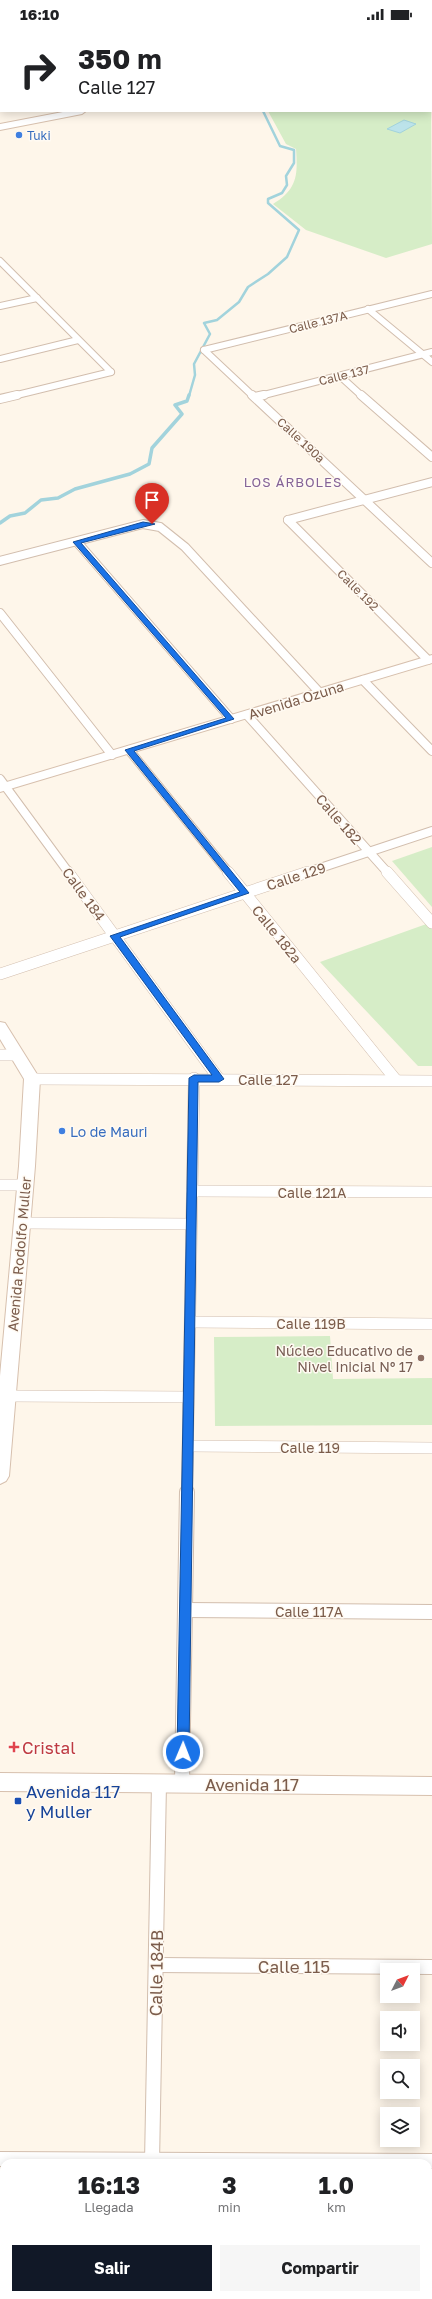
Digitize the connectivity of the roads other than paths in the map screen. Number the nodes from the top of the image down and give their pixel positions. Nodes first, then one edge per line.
1 (77, 112) edge
2 (0, 127) edge
3 (0, 261) edge
4 (432, 294) edge
5 (36, 298) junction
6 (0, 306) edge
7 (368, 309) junction
8 (78, 340) junction
9 (204, 350) joint
10 (432, 352) edge
11 (423, 355) junction
12 (0, 359) edge
13 (432, 362) edge
14 (340, 376) junction
15 (255, 397) junction
16 (0, 399) edge
17 (432, 457) edge
18 (432, 482) edge
19 (364, 500) junction
20 (77, 542) junction
21 (0, 562) edge
22 (432, 563) edge
23 (0, 613) edge
24 (430, 660) edge
25 (363, 680) junction
26 (320, 693) junction
27 (247, 715) junction
28 (231, 719) junction
29 (129, 750) junction
30 (432, 751) edge
31 (112, 755) junction
32 (2, 785) edge
33 (432, 831) edge
34 (368, 852) junction
35 (245, 893) junction
36 (432, 923) edge
37 (115, 936) junction
38 (0, 974) edge
39 (0, 1027) edge
40 (0, 1055) edge
41 (17, 1055) junction
42 (194, 1078) junction
43 (32, 1079) junction
44 (219, 1079) junction
45 (396, 1080) junction
46 (432, 1081) edge
47 (0, 1185) edge
48 (25, 1185) junction
49 (192, 1191) junction
50 (432, 1192) edge
51 (22, 1223) junction
52 (191, 1224) junction
53 (190, 1322) junction
54 (432, 1324) edge
55 (5, 1369) edge
56 (7, 1396) junction
57 (188, 1397) junction
58 (188, 1446) junction
59 (432, 1448) edge
60 (0, 1476) edge
61 (185, 1610) junction
62 (432, 1612) edge
63 (0, 1782) edge
64 (159, 1783) junction
65 (182, 1784) junction
66 (432, 1786) edge
67 (156, 1965) junction
68 (432, 1967) edge
69 (152, 2159) edge

1 - 2 main road
3 - 5 street
4 - 7 street, Calle 137A
5 - 6 street
5 - 8 street
7 - 9 street, Calle 137A
7 - 11 street
8 - 12 street
8 - 16 street
9 - 15 street, Calle 190a
10 - 11 street, Calle 137
11 - 13 street
11 - 14 street, Calle 137
14 - 15 street, Calle 137
14 - 17 street
15 - 19 street, Calle 190a
18 - 19 street
19 - 22 street, Calle 190a
19 - 24 street, Calle 192
20 - 21 street
20 - 26 street
20 - 28 street
23 - 31 street
24 - 25 main road, Avenida Ozuna
25 - 26 main road, Avenida Ozuna
25 - 30 street
26 - 27 main road, Avenida Ozuna
27 - 28 main road, Avenida Ozuna
27 - 34 street, Calle 182
28 - 29 main road, Avenida Ozuna
29 - 31 main road, Avenida Ozuna
29 - 35 street, Calle 182a
31 - 32 main road, Avenida Ozuna
32 - 37 street, Calle 184
33 - 34 street, Calle 129
34 - 35 street, Calle 129
34 - 36 street, Calle 182
35 - 37 street, Calle 129
35 - 45 street, Calle 182a
37 - 38 street, Calle 129
37 - 44 street, Calle 184
39 - 41 main road
40 - 41 street
41 - 43 main road
42 - 43 street, Calle 127
42 - 44 street, Calle 127
42 - 49 street
43 - 48 main road, Avenida Rodolfo Muller
44 - 45 street, Calle 127
45 - 46 street, Calle 127
47 - 48 street
48 - 51 main road, Avenida Rodolfo Muller
49 - 50 street, Calle 121A
49 - 52 street
51 - 52 street
51 - 55 main road, Avenida Rodolfo Muller
52 - 53 street
53 - 54 street, Calle 119B
53 - 57 street
55 - 56 main road, Avenida Rodolfo Muller
56 - 57 street
56 - 60 main road, Avenida Rodolfo Muller
57 - 58 street
58 - 59 street, Calle 119
58 - 61 street
61 - 62 street, Calle 117A
61 - 65 street
63 - 64 main road, Avenida 117
64 - 65 main road, Avenida 117
64 - 67 street, Calle 184B
65 - 66 main road, Avenida 117
67 - 68 street, Calle 115
67 - 69 street, Calle 184B

